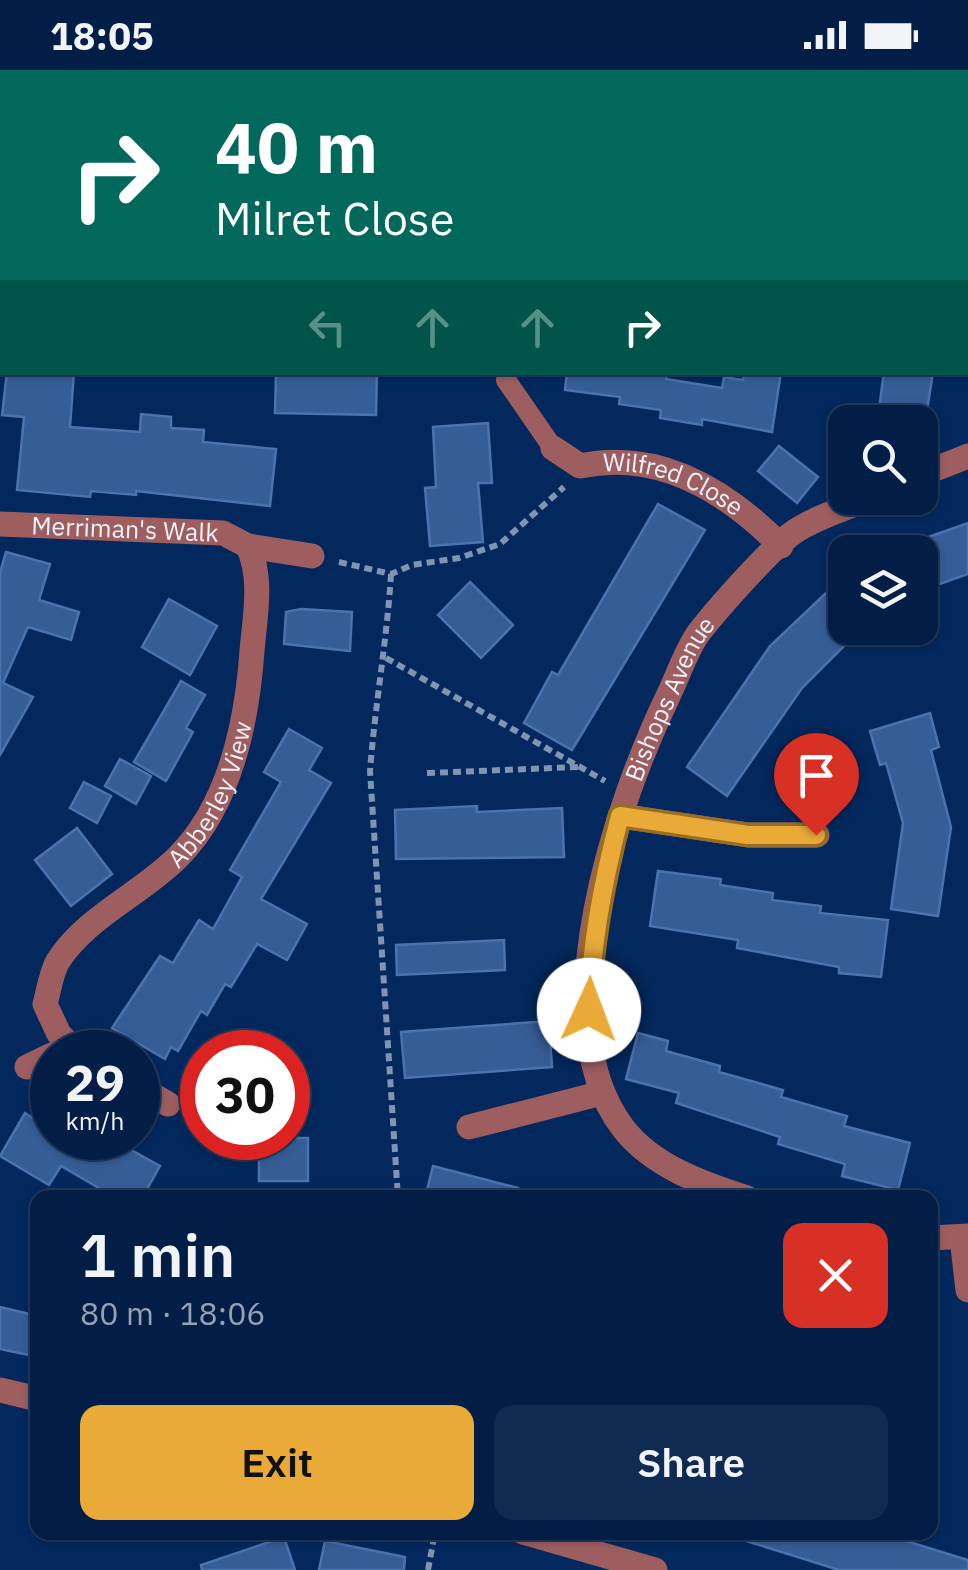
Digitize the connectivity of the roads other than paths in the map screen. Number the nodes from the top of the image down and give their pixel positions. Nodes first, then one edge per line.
1 (506, 380) dead end
2 (553, 448) joint
3 (968, 456) edge
4 (938, 468) edge
5 (832, 515) edge
6 (0, 524) edge
7 (248, 546) junction
8 (781, 546) junction
9 (312, 556) road end
10 (624, 805) junction
11 (816, 835) dead end
12 (55, 1030) edge
13 (30, 1066) edge
14 (27, 1067) dead end
15 (602, 1093) junction
16 (160, 1099) edge
17 (168, 1104) dead end
18 (468, 1127) dead end
19 (727, 1190) edge
20 (965, 1237) edge
21 (938, 1238) edge
22 (968, 1290) edge
23 (0, 1390) edge
24 (30, 1397) edge
25 (551, 1540) edge
26 (655, 1570) edge

1 - 2 lane
2 - 8 street, Wilfred Close
3 - 4 street
5 - 8 street, Bishops Avenue
6 - 7 street, Merriman's Walk
7 - 9 street
7 - 12 street, Abberley View
8 - 10 street, Bishops Avenue
10 - 11 street
10 - 15 street, Bishops Avenue
13 - 14 street, Abberley View
15 - 18 street
15 - 19 street, Bishops Avenue
16 - 17 street
20 - 21 street
20 - 22 street
23 - 24 street
25 - 26 street

